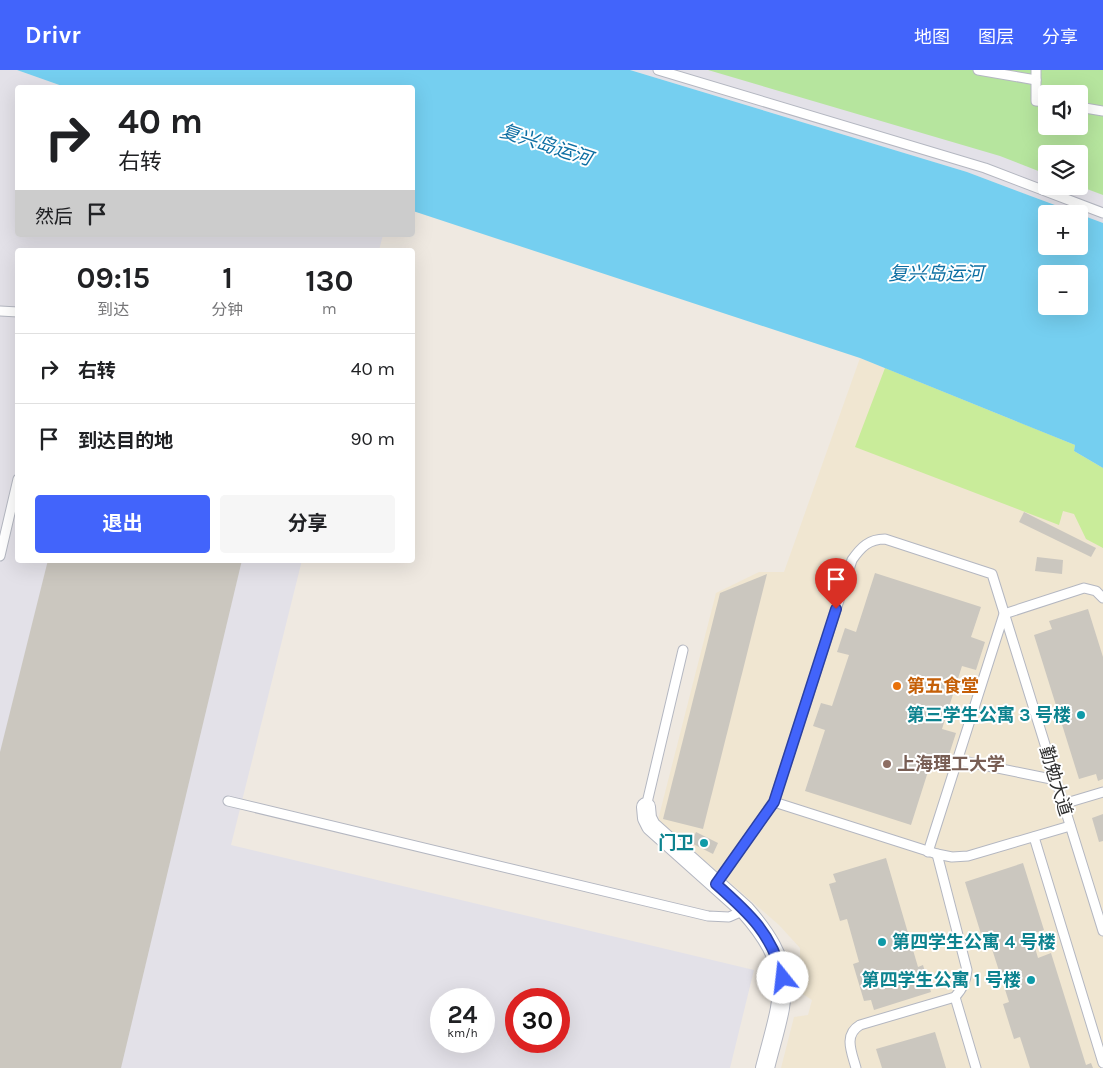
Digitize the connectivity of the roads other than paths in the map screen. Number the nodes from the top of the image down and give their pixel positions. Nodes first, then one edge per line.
1 (658, 70) edge
2 (978, 70) edge
3 (1036, 70) edge
4 (1036, 80) junction
5 (1038, 101) edge
6 (1088, 108) edge
7 (1103, 111) edge
8 (1103, 213) edge
9 (0, 310) edge
10 (15, 312) edge
11 (15, 492) edge
12 (0, 556) edge
13 (1103, 598) edge
14 (1004, 614) junction
15 (683, 650) dead end
16 (958, 760) junction
17 (1056, 780) junction
18 (1103, 792) edge
19 (228, 801) dead end
20 (774, 802) junction
21 (1064, 804) junction
22 (646, 807) joint
23 (1070, 826) junction
24 (1034, 837) junction
25 (933, 853) junction
26 (716, 884) junction
27 (745, 910) junction
28 (1103, 931) edge
29 (955, 997) junction
30 (1103, 1063) edge
31 (765, 1068) edge
32 (856, 1068) edge
33 (976, 1068) edge

1 - 8 lane
2 - 4 lane
3 - 4 lane
4 - 5 lane
6 - 7 lane
9 - 10 lane
11 - 12 lane
13 - 14 lane
14 - 16 lane
14 - 17 lane, 勤勉大道
14 - 20 lane, 勤勉大道
15 - 22 lane
16 - 17 lane
16 - 25 lane
17 - 21 lane, 勤勉大道
18 - 21 lane
19 - 27 lane
20 - 25 lane
20 - 26 lane
21 - 23 lane, 勤勉大道
22 - 26 street
23 - 24 lane
23 - 28 lane, 勤勉大道
24 - 25 lane
24 - 30 lane
25 - 29 lane
26 - 27 street
27 - 31 street
29 - 32 lane
29 - 33 lane

